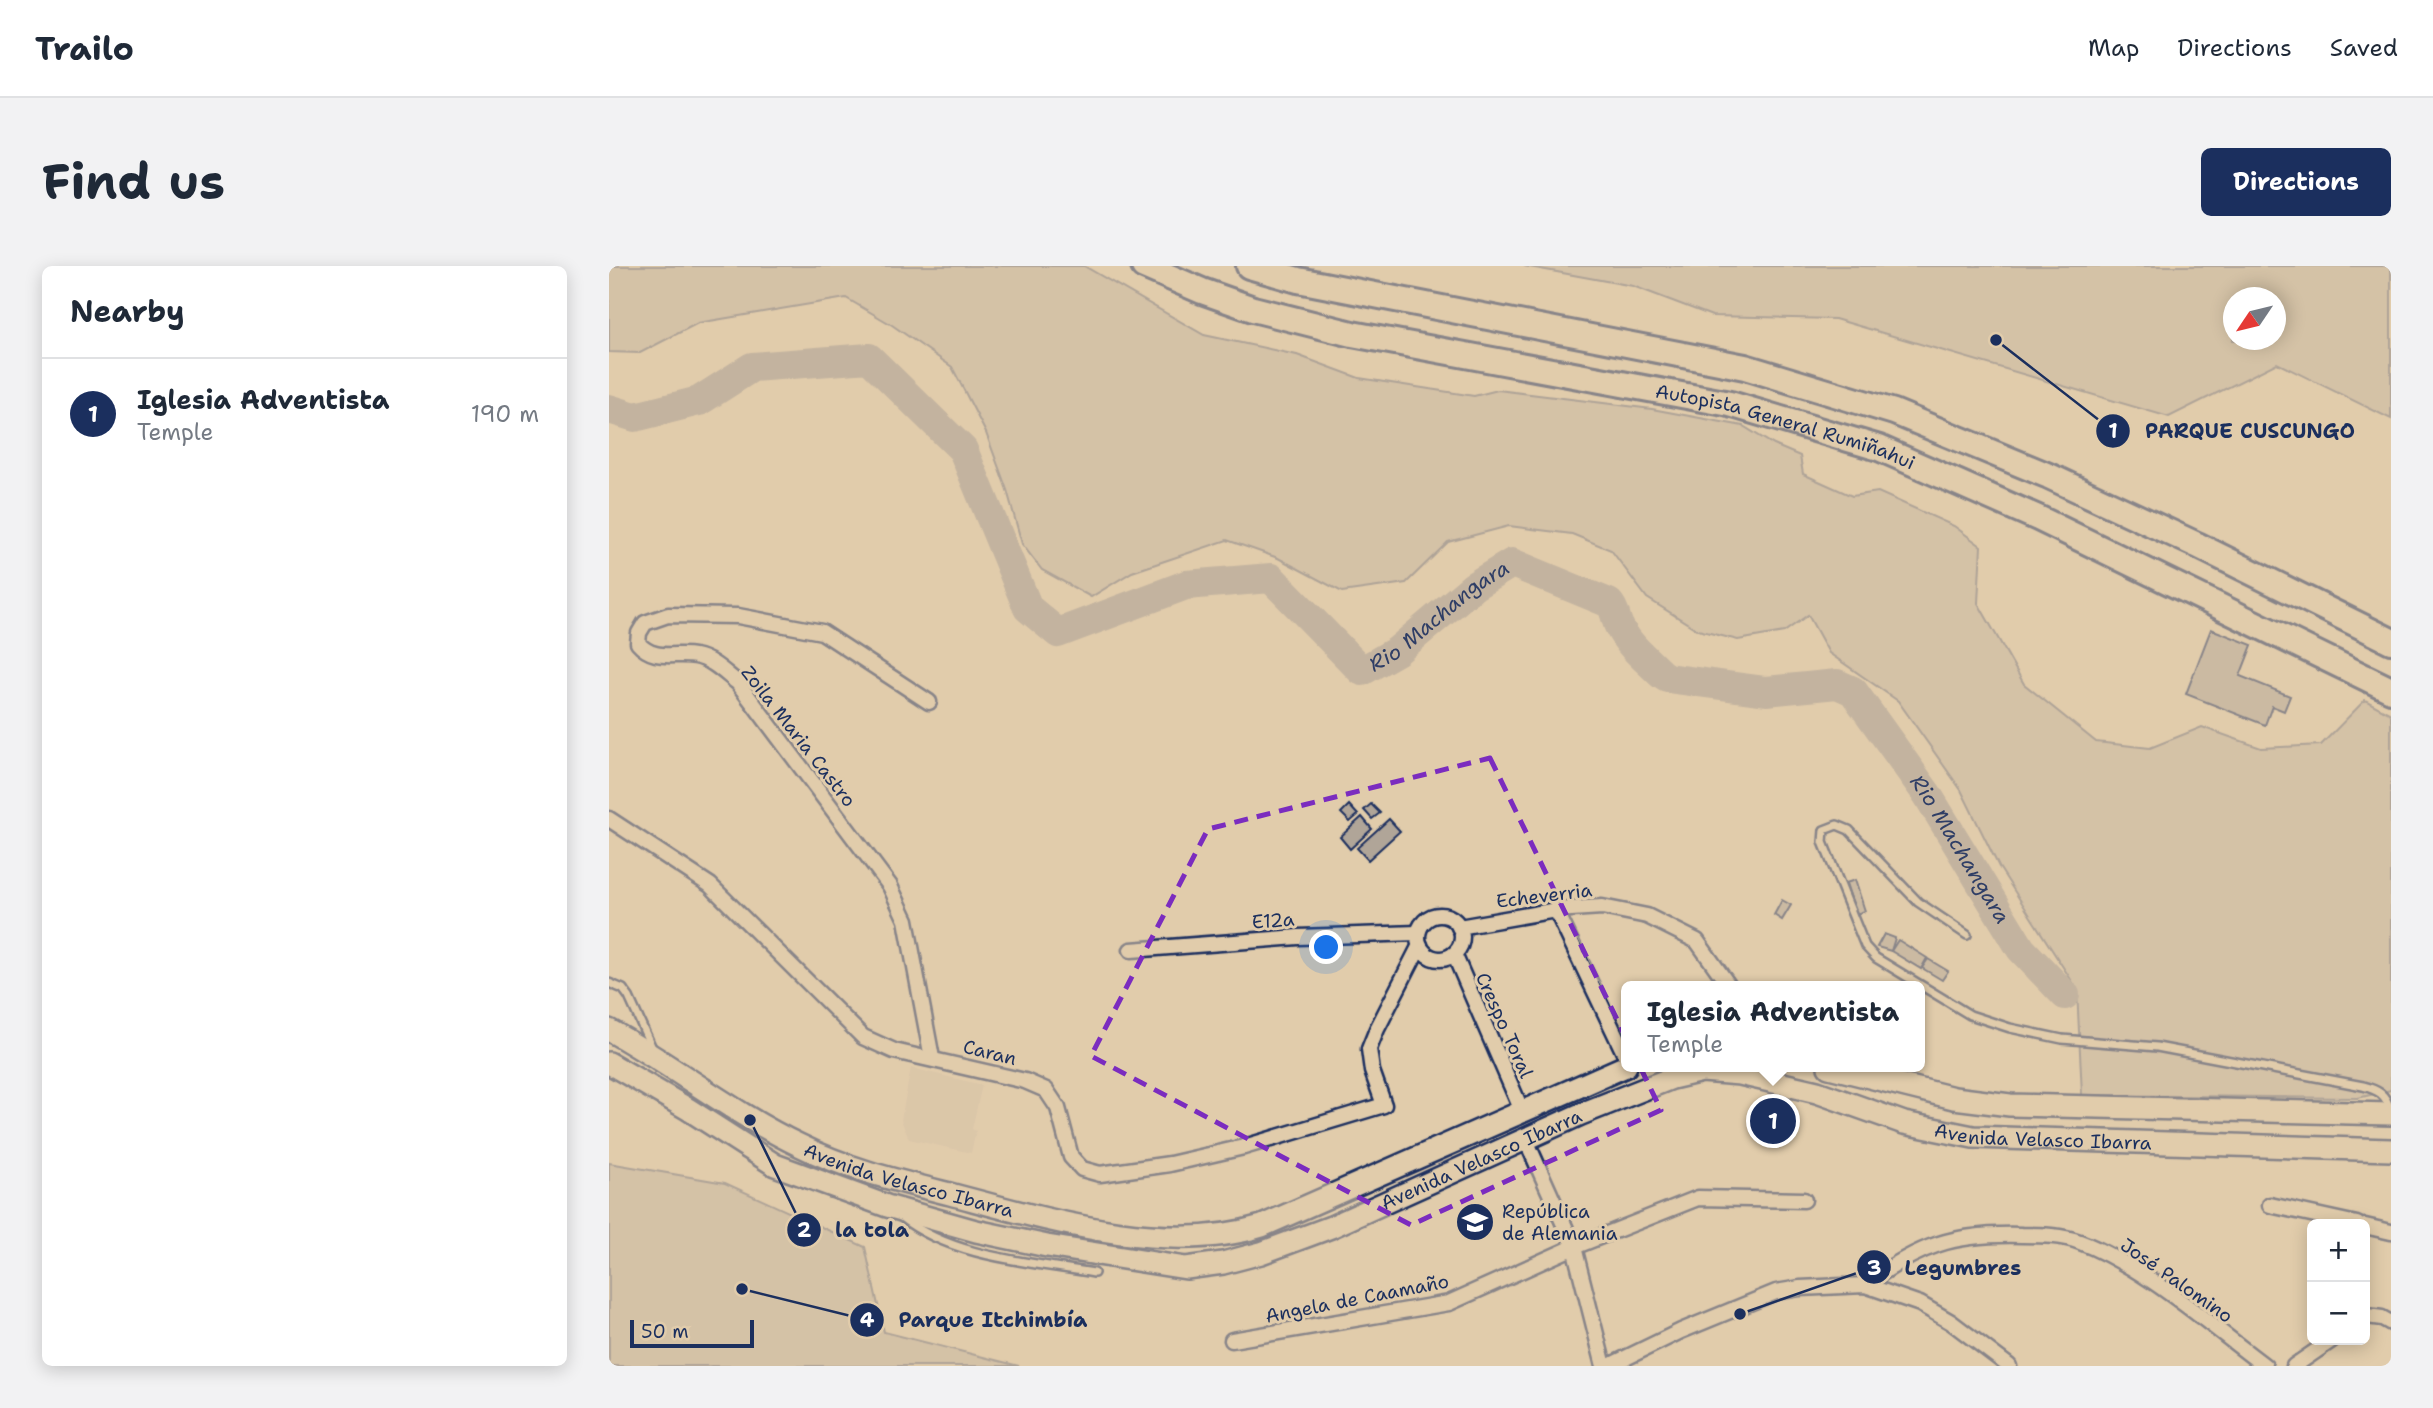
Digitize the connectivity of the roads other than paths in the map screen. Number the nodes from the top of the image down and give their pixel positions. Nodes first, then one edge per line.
1 (1144, 266) edge
2 (1249, 266) edge
3 (2391, 641) edge
4 (2391, 690) edge
5 (929, 702) dead end
6 (609, 819) edge
7 (1556, 910) junction
8 (1459, 927) junction
9 (1967, 935) dead end
10 (1419, 939) junction
11 (1131, 950) dead end
12 (1454, 954) junction
13 (1725, 981) edge
14 (1914, 981) edge
15 (609, 983) edge
16 (1925, 988) edge
17 (609, 1030) edge
18 (1621, 1046) edge
19 (657, 1058) junction
20 (932, 1058) junction
21 (609, 1063) edge
22 (1621, 1068) edge
23 (1699, 1072) edge
24 (1715, 1072) edge
25 (1850, 1072) edge
26 (1875, 1072) edge
27 (1892, 1082) junction
28 (696, 1084) junction
29 (688, 1109) junction
30 (1522, 1111) junction
31 (2391, 1114) edge
32 (1526, 1140) junction
33 (2388, 1151) edge
34 (1804, 1200) dead end
35 (2270, 1205) dead end
36 (887, 1206) junction
37 (2334, 1219) edge
38 (2370, 1227) edge
39 (2391, 1232) edge
40 (1574, 1247) junction
41 (1094, 1273) dead end
42 (1865, 1285) junction
43 (2370, 1316) edge
44 (2391, 1323) edge
45 (1232, 1340) dead end
46 (2325, 1345) edge
47 (1607, 1366) edge
48 (2009, 1366) edge
49 (2265, 1366) edge
50 (2294, 1366) edge

1 - 4 highway, Autopista General Rumiñahui
2 - 3 highway
5 - 20 street, Zoila Maria Castro
6 - 20 street, Caran
7 - 8 street, Echeverria
7 - 13 street, Echeverria
7 - 18 street
8 - 10 street, Echeverria
8 - 12 street
9 - 14 lane
10 - 11 street, E12a
10 - 12 street
10 - 20 street, Caran
12 - 30 street, Crespo Toral
15 - 19 lane
16 - 31 lane
17 - 19 main road, Avenida Velasco Ibarra
19 - 28 main road, Avenida Velasco Ibarra
21 - 29 main road, Avenida Velasco Ibarra
22 - 30 main road, Avenida Velasco Ibarra
23 - 32 main road, Avenida Velasco Ibarra
24 - 33 main road, Avenida Velasco Ibarra
25 - 27 main road, Avenida Velasco Ibarra
26 - 27 street
27 - 31 main road, Avenida Velasco Ibarra
28 - 29 main road
28 - 30 main road, Avenida Velasco Ibarra
29 - 36 main road, Avenida Velasco Ibarra
32 - 36 main road, Avenida Velasco Ibarra
32 - 40 street
34 - 40 street, Angela de Caamaño
35 - 37 street
36 - 41 lane
38 - 39 street
40 - 45 street, Angela de Caamaño
40 - 47 street
42 - 47 street
42 - 48 street
42 - 49 street, José Palomino
43 - 44 street
46 - 50 street

